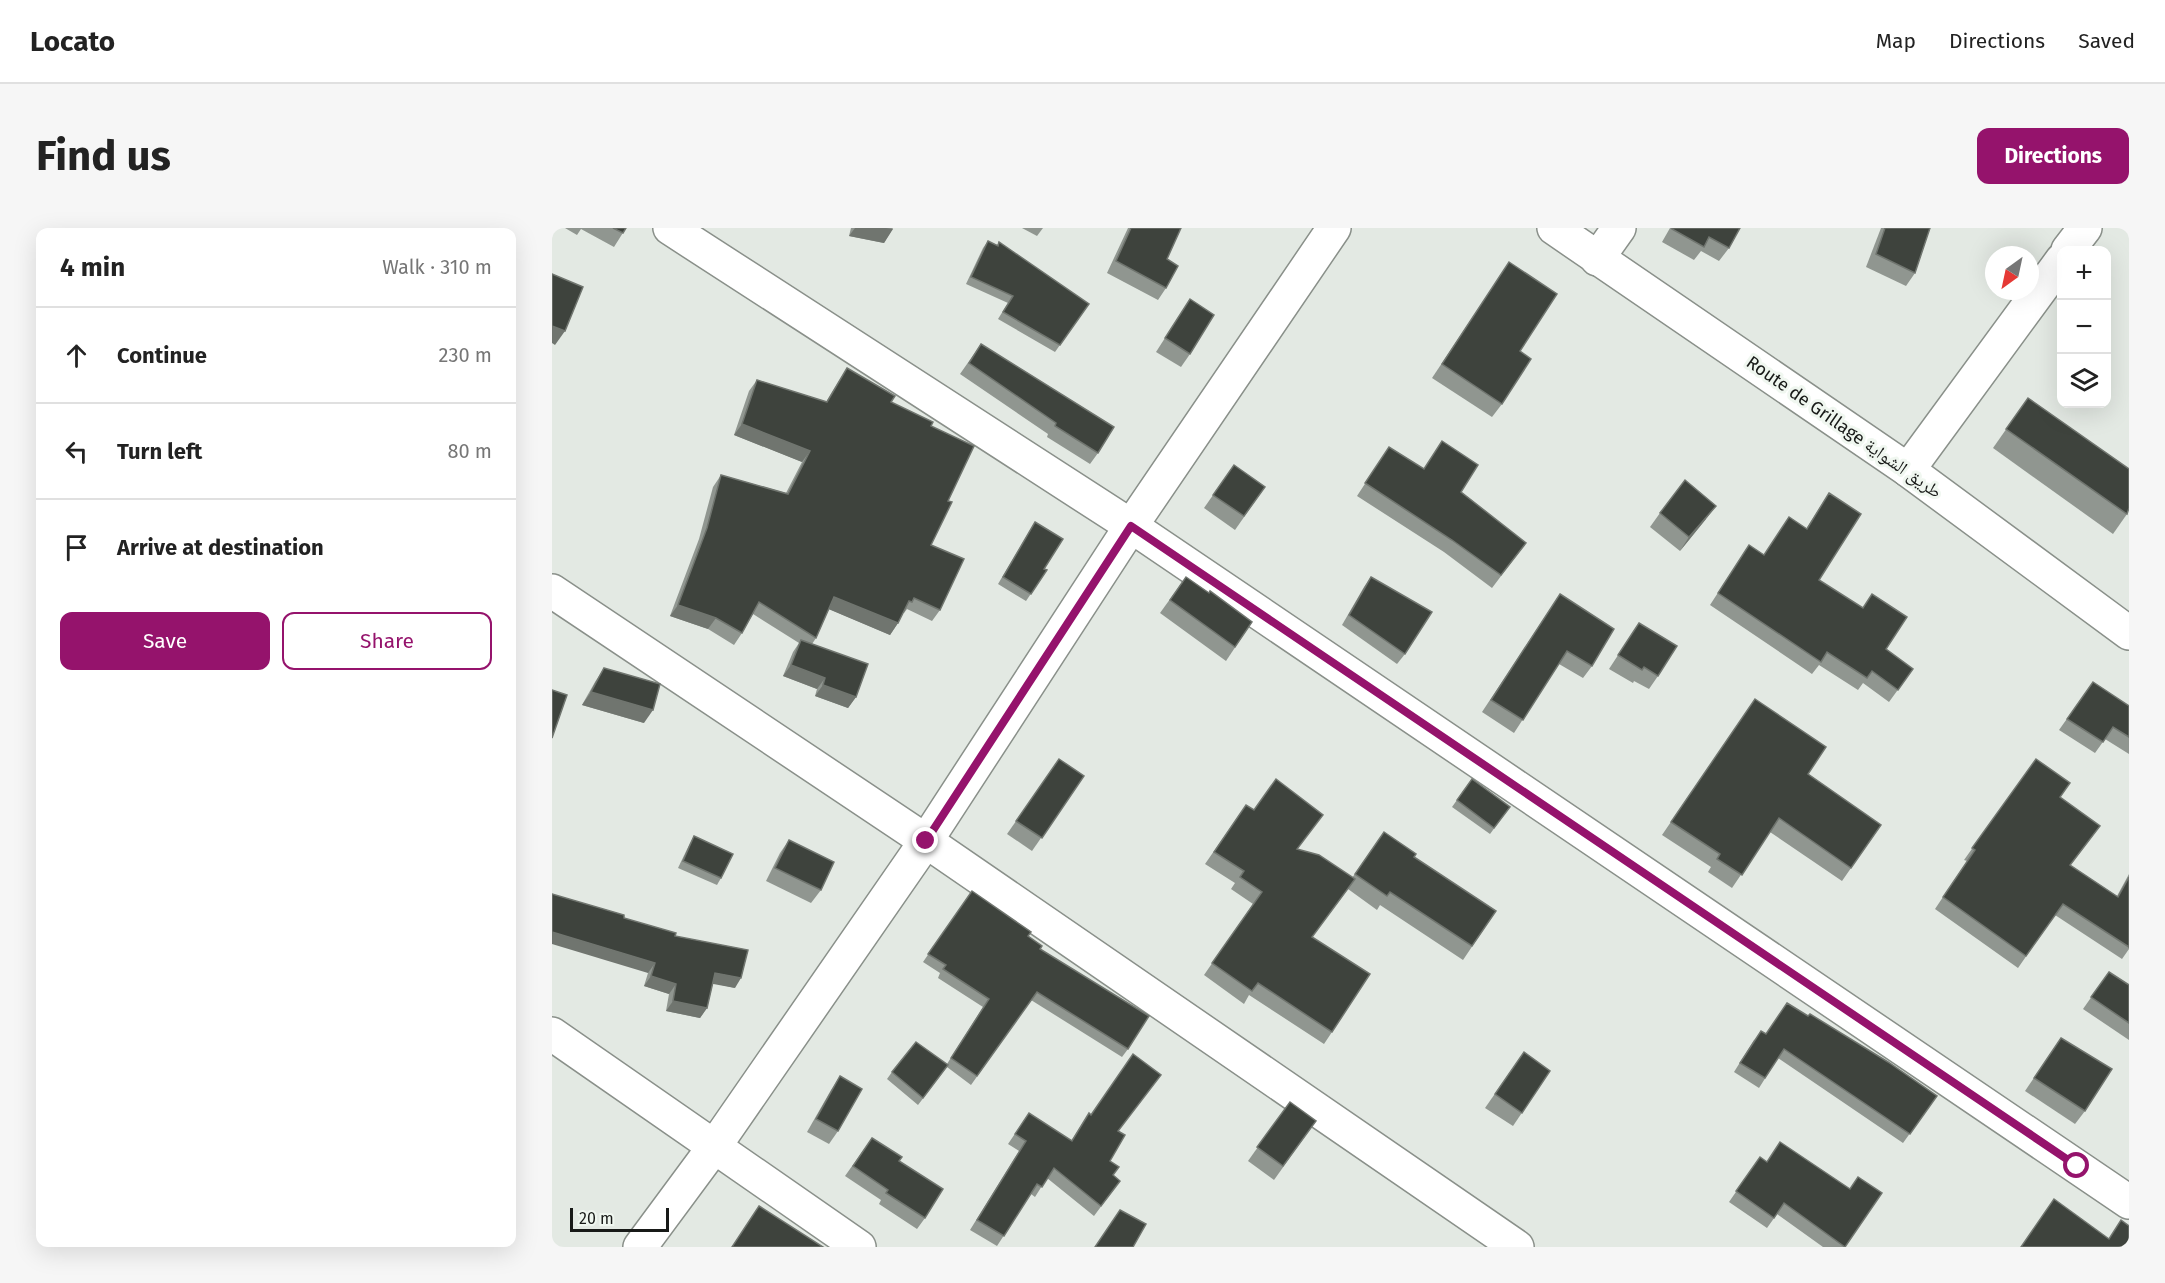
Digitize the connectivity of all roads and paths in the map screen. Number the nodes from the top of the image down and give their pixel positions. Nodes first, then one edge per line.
1 (670, 228) edge
2 (1334, 228) edge
3 (1554, 228) edge
4 (1619, 228) edge
5 (2085, 228) edge
6 (2071, 246) edge
7 (1597, 259) junction
8 (2057, 265) edge
9 (1908, 470) junction
10 (1131, 526) junction
11 (552, 591) edge
12 (2129, 633) edge
13 (926, 841) junction
14 (552, 1034) edge
15 (714, 1147) junction
16 (2129, 1202) edge
17 (640, 1247) edge
18 (859, 1247) edge
19 (1517, 1247) edge

1 - 10 street
2 - 10 street
3 - 7 street, Route de Grillage طريق الشواية
4 - 7 street
5 - 6 street
7 - 9 street, Route de Grillage طريق الشواية
8 - 9 street
9 - 12 street, Route de Grillage طريق الشواية
10 - 13 street
10 - 16 street
11 - 13 street
13 - 15 street
13 - 19 street
14 - 15 street
15 - 17 street
15 - 18 street

